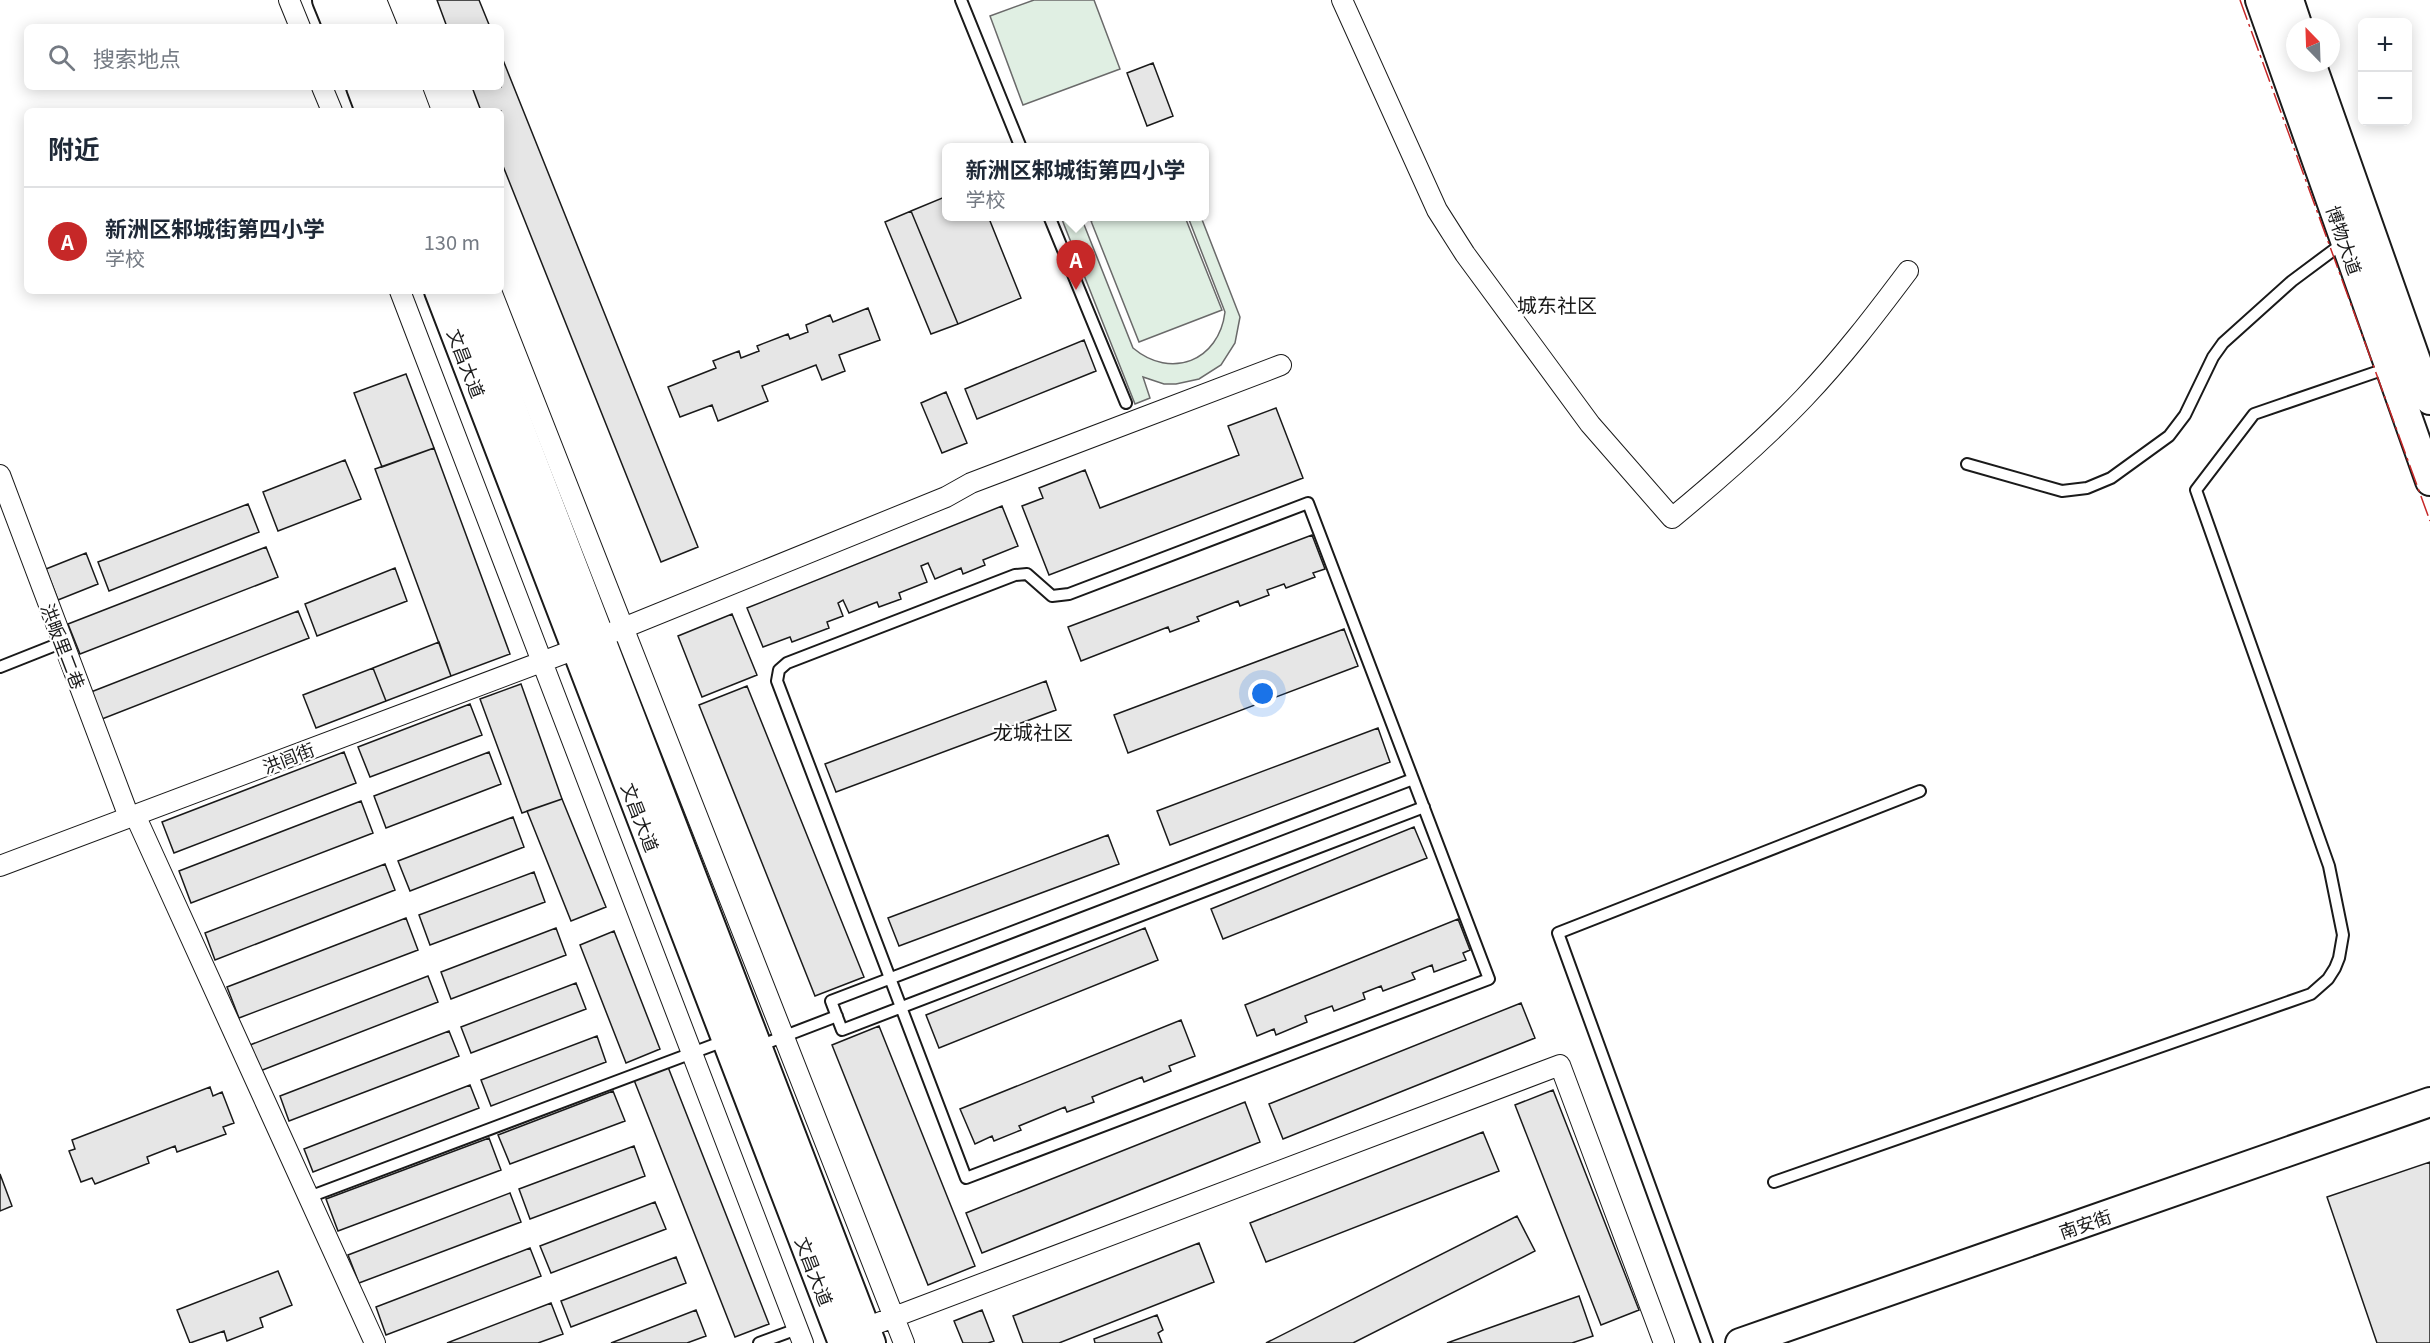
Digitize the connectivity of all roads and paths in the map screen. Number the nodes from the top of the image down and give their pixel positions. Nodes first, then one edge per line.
1 (289, 0) edge
2 (327, 0) edge
3 (356, 0) edge
4 (376, 0) edge
5 (961, 0) edge
6 (1342, 0) edge
7 (2260, 0) edge
8 (2289, 0) edge
9 (2295, 18) edge
10 (299, 24) edge
11 (337, 24) edge
12 (365, 24) edge
13 (386, 24) edge
14 (2314, 72) edge
15 (323, 90) edge
16 (362, 90) edge
17 (390, 90) edge
18 (412, 90) edge
19 (331, 108) edge
20 (369, 108) edge
21 (397, 108) edge
22 (419, 108) edge
23 (1019, 143) edge
24 (1051, 221) edge
25 (2345, 241) junction
26 (1908, 271) dead end
27 (401, 294) edge
28 (440, 294) edge
29 (469, 294) edge
30 (492, 294) edge
31 (1281, 366) dead end
32 (2390, 367) junction
33 (2430, 400) edge
34 (1126, 403) dead end
35 (1967, 464) dead end
36 (0, 475) edge
37 (2430, 481) edge
38 (600, 638) junction
39 (63, 642) junction
40 (542, 662) junction
41 (0, 667) edge
42 (1413, 779) junction
43 (1920, 791) dead end
44 (1424, 807) junction
45 (132, 816) junction
46 (0, 866) edge
47 (890, 979) junction
48 (901, 1008) junction
49 (837, 1016) junction
50 (785, 1036) junction
51 (726, 1040) junction
52 (757, 1046) junction
53 (692, 1053) junction
54 (2430, 1102) edge
55 (1774, 1182) dead end
56 (309, 1197) junction
57 (894, 1317) junction
58 (800, 1336) edge
59 (860, 1338) edge
60 (375, 1343) edge
61 (759, 1343) edge
62 (904, 1343) edge
63 (1664, 1343) edge
64 (1707, 1343) edge
65 (1740, 1343) edge

1 - 10 street
2 - 11 main road
3 - 12 main road
4 - 13 street
5 - 23 lane
6 - 26 street
7 - 25 main road, 博物大道
8 - 9 main road
14 - 33 main road, 博物大道
15 - 19 street
16 - 20 main road
17 - 21 main road
18 - 22 street
24 - 34 lane
25 - 32 main road, 博物大道
25 - 35 lane
27 - 40 street
28 - 38 main road, 文昌大道
29 - 38 main road, 文昌大道
30 - 38 street
31 - 38 street, 洪闾街
32 - 37 main road, 博物大道
32 - 55 lane
36 - 39 street, 洪畈里二巷
38 - 40 street, 洪闾街
38 - 50 street
38 - 51 main road, 文昌大道
38 - 52 main road, 文昌大道
39 - 41 lane
39 - 45 street, 洪畈里二巷
40 - 45 street, 洪闾街
40 - 53 street
42 - 44 lane
42 - 47 lane
42 - 47 lane
43 - 64 lane
44 - 48 lane
44 - 48 lane
45 - 46 street, 洪闾街
45 - 56 street, 洪畈里二巷
47 - 48 lane
47 - 49 lane
48 - 49 lane
49 - 50 lane
50 - 52 lane
50 - 57 street
51 - 53 lane
51 - 59 main road, 文昌大道
52 - 59 main road, 文昌大道
53 - 56 lane
53 - 58 street
54 - 65 main road, 南安街
56 - 60 street, 洪畈里二巷
57 - 59 street
57 - 62 street
57 - 63 street
58 - 61 lane

